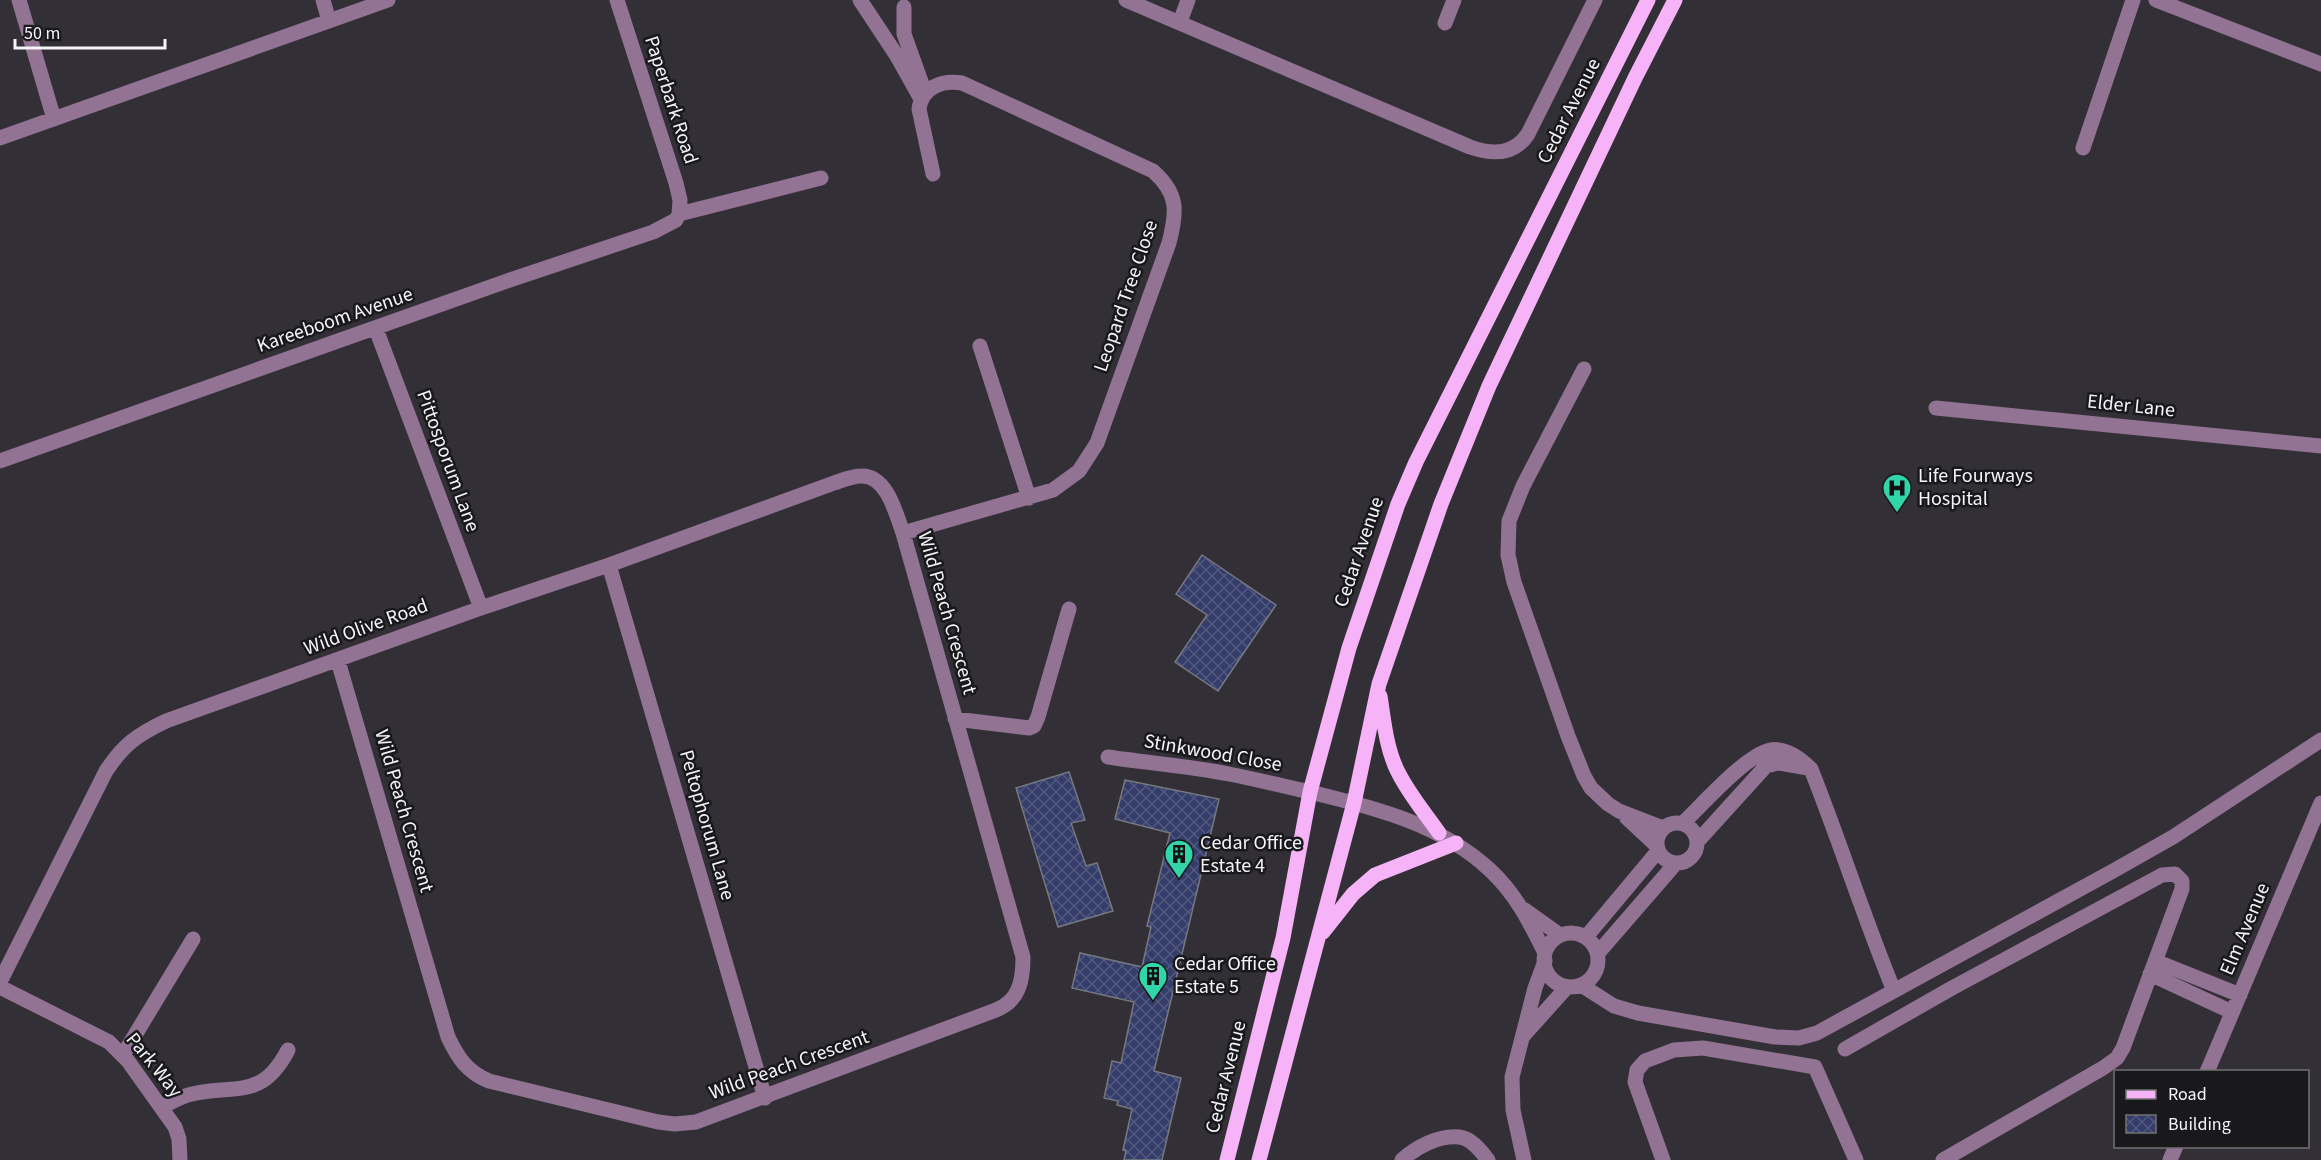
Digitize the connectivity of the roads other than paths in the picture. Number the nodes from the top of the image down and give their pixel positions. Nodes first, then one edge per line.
1 (19, 0) edge
2 (323, 0) edge
3 (388, 0) edge
4 (617, 0) edge
5 (860, 0) edge
6 (1126, 0) edge
7 (1188, 0) edge
8 (1454, 0) edge
9 (1595, 0) edge
10 (1648, 0) edge
11 (1675, 0) edge
12 (2133, 0) edge
13 (2156, 0) edge
14 (904, 7) dead end
15 (329, 21) junction
16 (1180, 22) junction
17 (1445, 23) dead end
18 (2321, 64) edge
19 (923, 96) junction
20 (54, 118) junction
21 (0, 138) edge
22 (2084, 148) dead end
23 (933, 174) dead end
24 (821, 178) dead end
25 (680, 214) junction
26 (376, 329) junction
27 (980, 346) dead end
28 (1584, 369) dead end
29 (1936, 408) dead end
30 (2321, 446) edge
31 (0, 461) edge
32 (879, 482) joint
33 (1029, 498) junction
34 (903, 533) junction
35 (609, 565) junction
36 (480, 608) junction
37 (1069, 609) dead end
38 (338, 661) junction
39 (1379, 684) junction
40 (955, 719) junction
41 (2321, 740) edge
42 (1108, 757) dead end
43 (1811, 769) junction
44 (1310, 792) junction
45 (1354, 802) junction
46 (2321, 803) edge
47 (1619, 811) junction
48 (1683, 823) junction
49 (1663, 828) junction
50 (1439, 833) junction
51 (1697, 842) junction
52 (1456, 843) junction
53 (1658, 849) junction
54 (1676, 863) junction
55 (1523, 908) junction
56 (1560, 935) junction
57 (1586, 937) junction
58 (1318, 938) junction
59 (193, 939) dead end
60 (1598, 953) junction
61 (1545, 957) junction
62 (2152, 967) junction
63 (1594, 975) junction
64 (0, 985) edge
65 (1574, 986) junction
66 (1894, 991) junction
67 (2240, 995) junction
68 (1627, 1011) junction
69 (2232, 1012) junction
70 (1522, 1037) junction
71 (288, 1050) dead end
72 (1845, 1050) dead end
73 (123, 1055) junction
74 (2207, 1070) edge
75 (765, 1098) junction
76 (162, 1107) junction
77 (180, 1160) edge
78 (1227, 1160) edge
79 (1259, 1160) edge
80 (1402, 1160) edge
81 (1488, 1160) edge
82 (1524, 1160) edge
83 (1663, 1160) edge
84 (1856, 1160) edge
85 (1943, 1160) edge

1 - 20 street
2 - 15 street
3 - 15 street
4 - 25 street, Paperbark Road
5 - 19 street
6 - 16 street
7 - 16 street
8 - 17 street
9 - 16 street
10 - 44 main road, Cedar Avenue
11 - 39 main road
12 - 22 street
13 - 18 street
14 - 19 street
15 - 20 street
19 - 23 street
19 - 33 street, Leopard Tree Close
20 - 21 street
24 - 25 street
25 - 26 street, Kareeboom Avenue
26 - 31 street, Kareeboom Avenue
26 - 36 street, Pittosporum Lane
27 - 33 street
28 - 47 street
29 - 30 street, Elder Lane
32 - 34 street, Wild Peach Crescent
32 - 35 street, Wild Olive Road
33 - 34 street, Leopard Tree Close
34 - 40 street, Wild Peach Crescent
35 - 36 street, Wild Olive Road
35 - 75 street, Peltophorum Lane
36 - 38 street, Wild Olive Road
37 - 40 street
38 - 64 street, Wild Olive Road
38 - 75 street, Wild Peach Crescent
39 - 45 main road
39 - 50 main road
40 - 75 street, Wild Peach Crescent
41 - 66 street
42 - 44 street, Stinkwood Close
43 - 48 street
43 - 51 street
43 - 66 street
44 - 45 street, Stinkwood Close
44 - 78 main road, Cedar Avenue
45 - 50 street, Stinkwood Close
45 - 58 main road
46 - 67 street, Elm Avenue
47 - 49 street
47 - 53 street
48 - 49 street
48 - 51 street
49 - 53 street
50 - 52 street, Stinkwood Close
51 - 54 street
52 - 55 street, Stinkwood Close
52 - 58 main road
53 - 54 street
53 - 57 street
54 - 60 street
55 - 56 street
55 - 61 street
56 - 57 street
56 - 61 street
57 - 60 street
58 - 79 main road
59 - 73 street
60 - 63 street
61 - 65 street
61 - 70 street
62 - 67 street
62 - 69 street
62 - 72 street
62 - 85 street
63 - 65 street
63 - 68 street
64 - 73 street, Park Way
65 - 68 street
65 - 70 street
66 - 68 street
67 - 69 street, Elm Avenue
69 - 74 street, Elm Avenue
70 - 82 street
71 - 76 street
73 - 76 street, Park Way
76 - 77 street, Park Way
80 - 81 street
83 - 84 street

